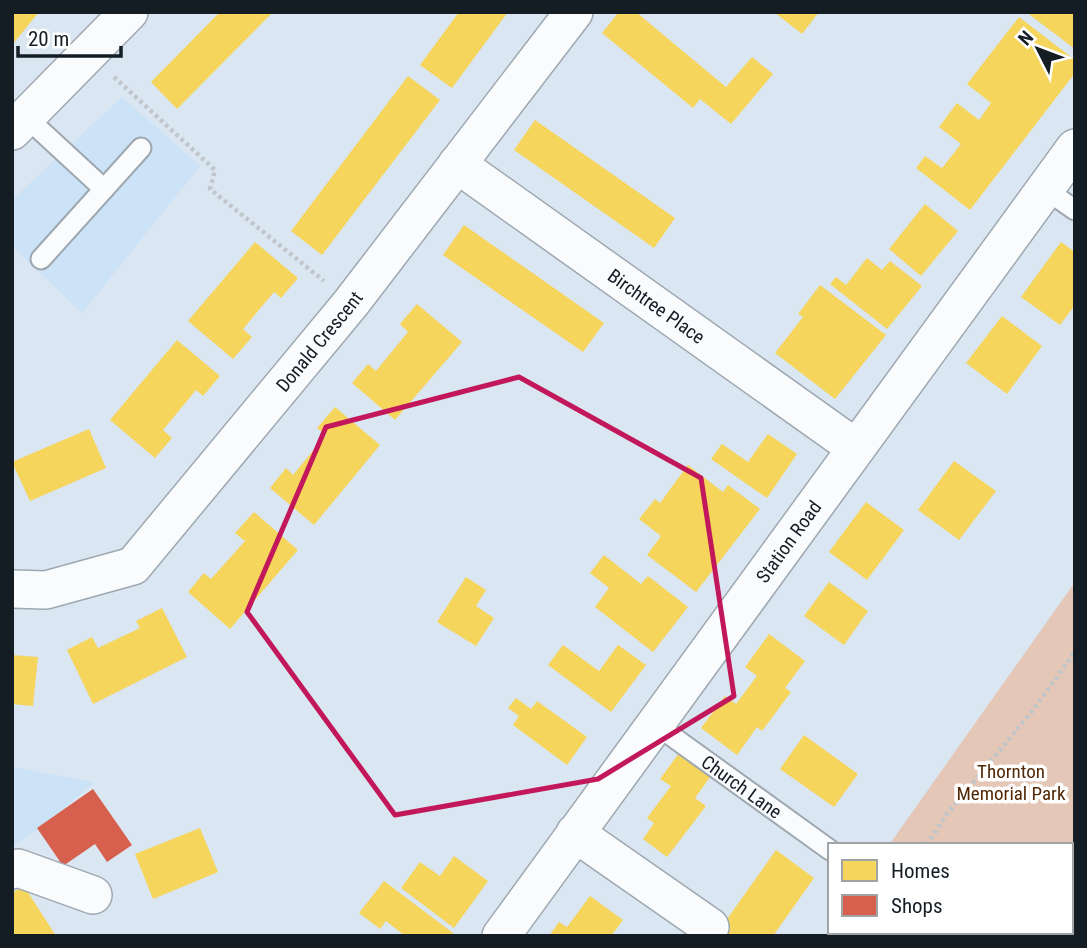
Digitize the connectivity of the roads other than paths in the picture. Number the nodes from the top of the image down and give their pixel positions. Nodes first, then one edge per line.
1 (129, 12) edge
2 (574, 12) edge
3 (19, 124) edge
4 (141, 148) dead end
5 (1075, 148) edge
6 (457, 164) junction
7 (104, 189) junction
8 (1045, 189) junction
9 (1075, 210) edge
10 (41, 260) dead end
11 (856, 448) junction
12 (12, 589) edge
13 (655, 723) junction
14 (575, 833) junction
15 (828, 849) edge
16 (12, 870) edge
17 (93, 895) dead end
18 (710, 927) dead end
19 (501, 936) edge

1 - 3 street
2 - 6 street, Donald Crescent
3 - 7 lane
4 - 7 lane
5 - 8 street, Station Road
6 - 11 street, Birchtree Place
6 - 12 street, Donald Crescent
7 - 10 lane
8 - 9 lane
8 - 11 street, Station Road
11 - 13 street, Station Road
13 - 14 street, Station Road
13 - 15 lane, Church Lane
14 - 18 street
14 - 19 street, Station Road
16 - 17 street

